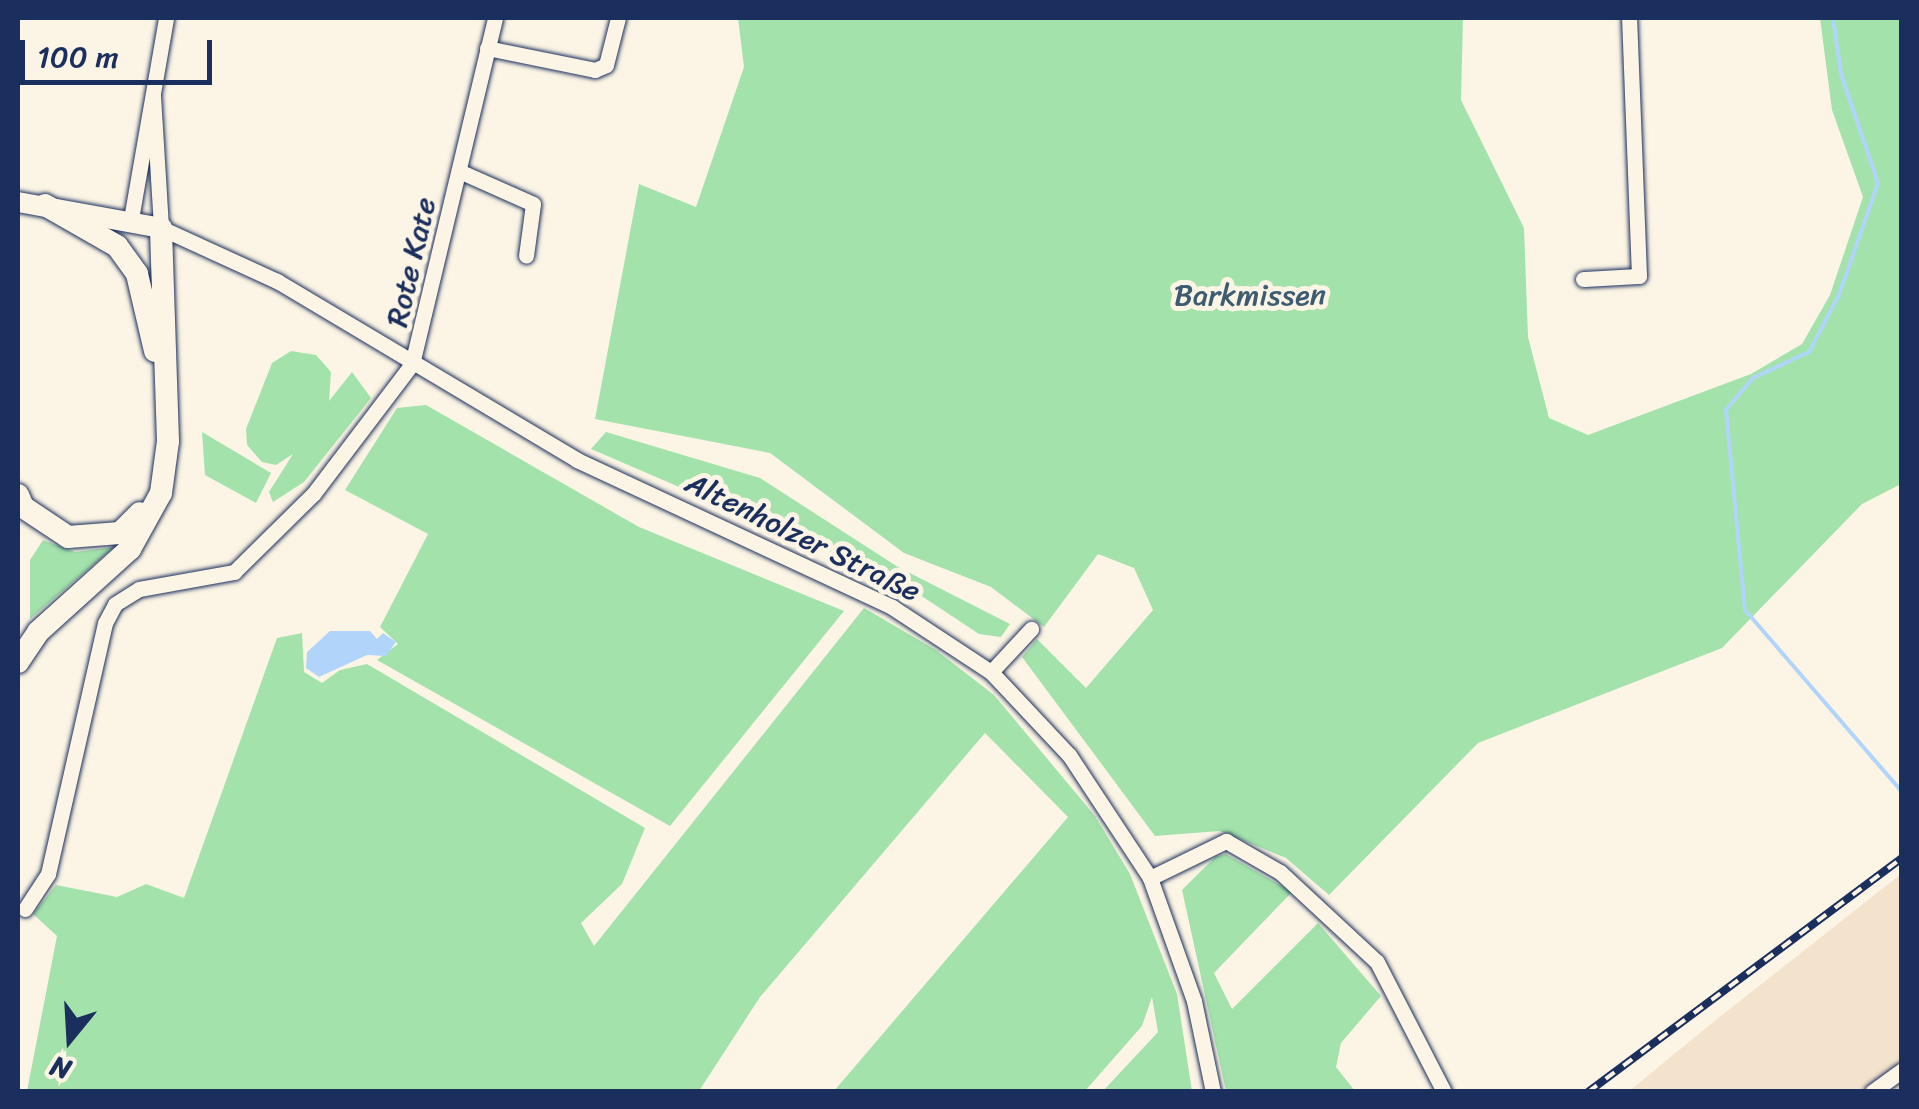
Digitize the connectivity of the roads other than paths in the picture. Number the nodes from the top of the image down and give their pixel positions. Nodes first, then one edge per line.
1 (166, 18) edge
2 (495, 18) edge
3 (618, 18) edge
4 (1629, 18) edge
5 (487, 48) junction
6 (153, 96) junction
7 (460, 171) junction
8 (18, 202) edge
9 (45, 205) junction
10 (131, 219) junction
11 (161, 228) junction
12 (526, 256) dead end
13 (137, 274) junction
14 (1583, 279) dead end
15 (412, 364) junction
16 (166, 398) junction
17 (160, 493) junction
18 (18, 495) edge
19 (1031, 629) dead end
20 (18, 662) edge
21 (992, 672) junction
22 (1150, 878) junction
23 (25, 909) dead end
24 (1902, 1070) edge
25 (1212, 1092) edge
26 (1444, 1092) edge
27 (1872, 1092) edge

1 - 6 street
2 - 5 street, Rote Kate
3 - 5 street
4 - 14 street
5 - 7 street, Rote Kate
6 - 10 street
6 - 11 street
7 - 12 street, Rote Kate
7 - 15 street, Rote Kate
8 - 9 main road
9 - 10 main road
9 - 13 highway
10 - 11 main road
11 - 13 highway
11 - 15 street, Altenholzer Straße
11 - 16 highway
13 - 16 highway
15 - 21 street, Altenholzer Straße
15 - 23 street
16 - 17 highway
17 - 18 highway
17 - 20 highway
19 - 21 street
21 - 22 street, Altenholzer Straße
22 - 25 street, Altenholzer Straße
22 - 26 street
24 - 27 street

